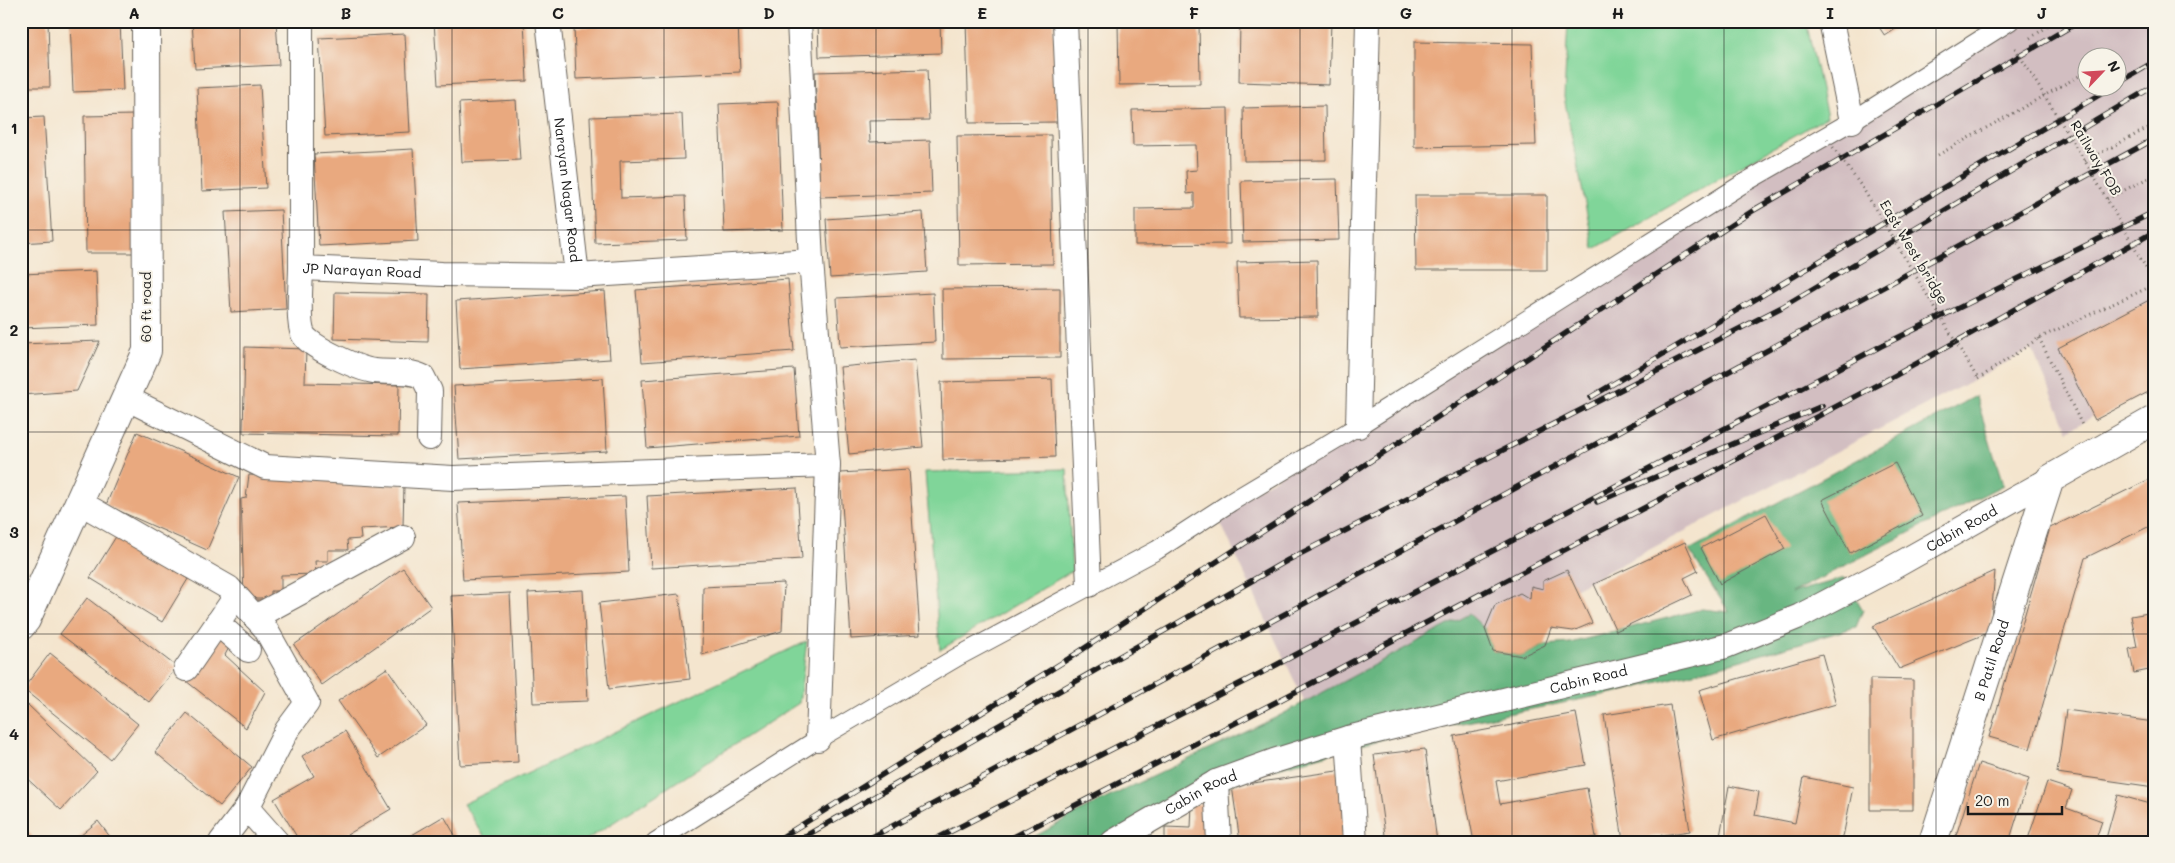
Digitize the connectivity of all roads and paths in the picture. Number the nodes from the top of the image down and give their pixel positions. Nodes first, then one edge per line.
1 (146, 21) edge
2 (301, 21) edge
3 (548, 21) edge
4 (799, 21) edge
5 (1065, 21) edge
6 (1368, 21) edge
7 (1831, 21) edge
8 (2010, 21) edge
9 (2056, 21) edge
10 (2078, 76) edge
11 (2044, 94) junction
12 (1852, 121) junction
13 (2154, 125) edge
14 (1827, 139) dead end
15 (1938, 155) dead end
16 (2085, 161) junction
17 (2154, 175) edge
18 (2107, 199) junction
19 (811, 261) junction
20 (301, 268) junction
21 (577, 276) junction
22 (2154, 283) edge
23 (2039, 338) junction
24 (126, 398) junction
25 (2154, 420) edge
26 (1358, 426) junction
27 (429, 438) dead end
28 (2095, 454) junction
29 (828, 465) junction
30 (2050, 479) junction
31 (79, 502) junction
32 (404, 537) dead end
33 (1089, 585) junction
34 (236, 596) junction
35 (255, 617) junction
36 (217, 623) junction
37 (21, 626) edge
38 (248, 650) dead end
39 (186, 669) dead end
40 (1348, 738) junction
41 (818, 739) junction
42 (1216, 782) junction
43 (247, 808) junction
44 (221, 842) edge
45 (277, 842) edge
46 (654, 842) edge
47 (1113, 842) edge
48 (1219, 842) edge
49 (1355, 842) edge
50 (1933, 842) edge

1 - 24 street, 60 ft road
2 - 20 street, JP Narayan Road
3 - 21 street, Narayan Nagar Road
4 - 19 street
5 - 33 street
6 - 26 street
7 - 12 street
8 - 12 street
9 - 11 path, Railway FOB, bridge
10 - 11 path
11 - 15 path
11 - 16 path, Railway FOB, bridge
12 - 26 street
13 - 16 path
14 - 23 path, East West bridge, bridge
16 - 18 path, Railway FOB, bridge
17 - 18 path
18 - 22 path, Railway FOB, bridge
19 - 21 street, Narayan Nagar Road
19 - 29 street
20 - 21 street, JP Narayan Road
20 - 27 street
22 - 23 path
23 - 28 path
24 - 29 street
24 - 31 street, 60 ft road
25 - 28 street
26 - 33 street
28 - 30 street
29 - 41 street
30 - 40 street, Cabin Road
30 - 50 street, B Patil Road
31 - 34 street
31 - 37 street, 60 ft road
32 - 35 street
33 - 41 street
34 - 35 street
34 - 36 street
35 - 43 street
36 - 38 street
36 - 39 street
40 - 42 street, Cabin Road
40 - 49 street
41 - 46 street
42 - 47 street, Cabin Road
42 - 48 street
43 - 44 street
43 - 45 street

